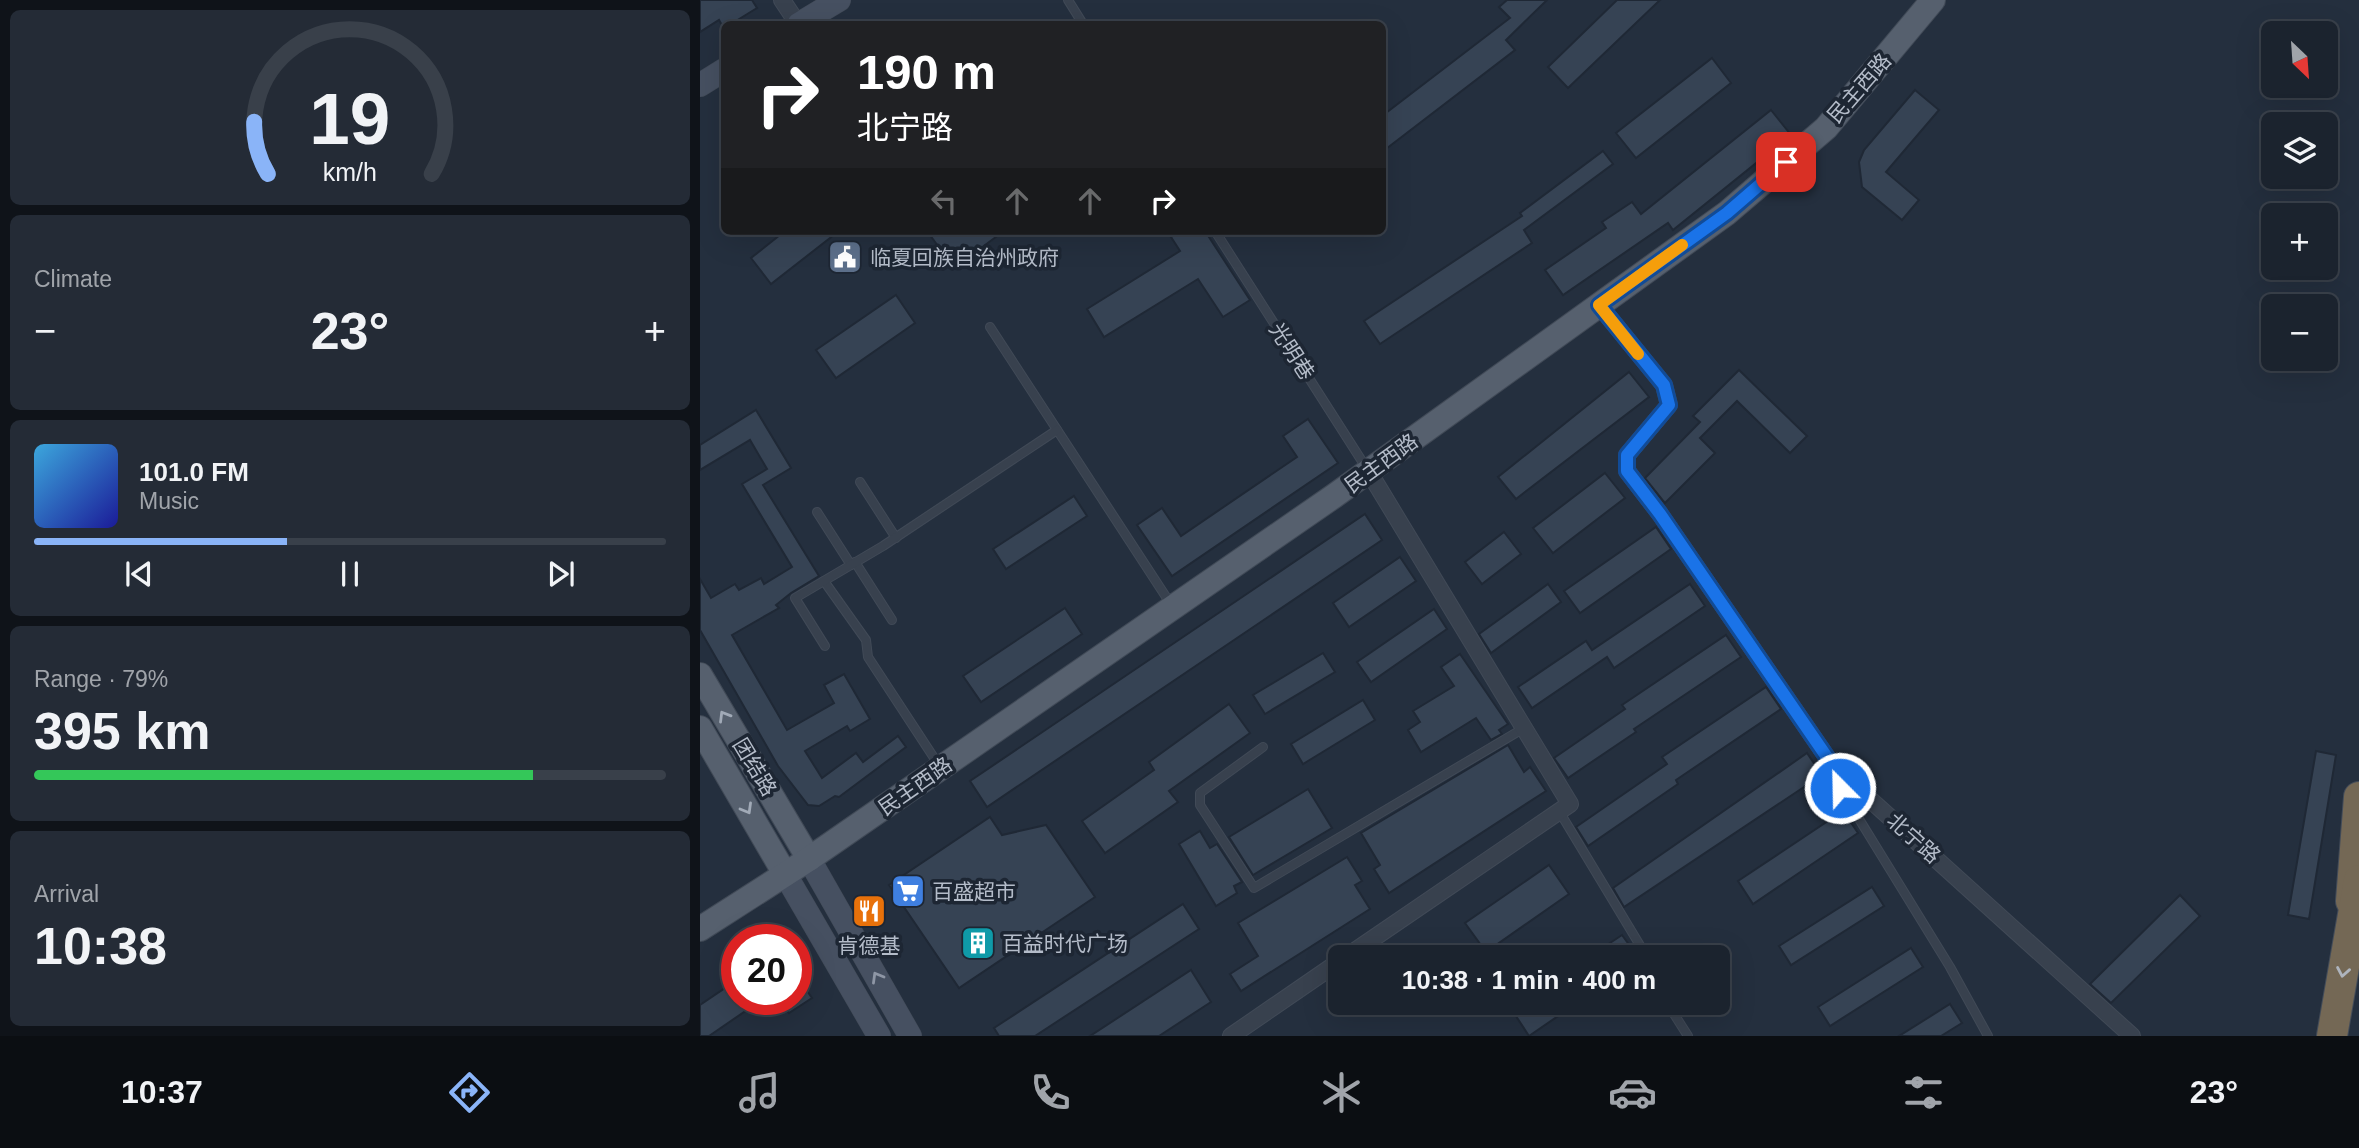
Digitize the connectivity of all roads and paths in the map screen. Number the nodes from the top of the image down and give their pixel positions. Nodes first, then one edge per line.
1 (782, 0) edge
2 (839, 0) edge
3 (1068, 0) edge
4 (1933, 0) edge
5 (796, 21) edge
6 (803, 21) edge
7 (1081, 21) edge
8 (721, 72) edge
9 (700, 85) edge
10 (1218, 235) edge
11 (1599, 305) junction
12 (990, 327) dead end
13 (1058, 430) junction
14 (1368, 472) junction
15 (860, 482) dead end
16 (817, 512) dead end
17 (896, 538) junction
18 (853, 564) junction
19 (824, 581) junction
20 (1173, 607) junction
21 (892, 620) dead end
22 (825, 646) dead end
23 (700, 675) edge
24 (1524, 728) junction
25 (700, 729) edge
26 (1263, 747) dead end
27 (1833, 766) junction
28 (940, 768) junction
29 (2359, 797) edge
30 (1559, 811) junction
31 (809, 859) junction
32 (785, 874) junction
33 (2359, 880) edge
34 (700, 929) edge
35 (2350, 933) junction
36 (1364, 945) edge
37 (1640, 945) edge
38 (1328, 969) edge
39 (1675, 1015) edge
40 (879, 1036) edge
41 (911, 1036) edge
42 (1231, 1036) edge
43 (1688, 1036) edge
44 (1988, 1036) edge
45 (2132, 1036) edge
46 (2332, 1036) edge

1 - 5 street
2 - 6 main road
3 - 7 lane
4 - 11 main road, 民主西路
8 - 9 main road
10 - 14 lane, 光明巷
11 - 14 main road, 民主西路
11 - 27 street, 北宁路
12 - 13 lane
13 - 17 lane
13 - 20 lane
14 - 20 main road, 民主西路
14 - 24 street
15 - 17 lane
16 - 18 lane
17 - 18 lane
18 - 19 lane
18 - 21 lane
19 - 22 lane
19 - 28 lane
20 - 28 main road, 民主西路
31 -> 23 main road, 团结路
24 - 26 lane
24 - 30 street
25 -> 32 main road, 团结路
27 - 44 lane
27 - 45 street, 北宁路
28 - 31 main road, 民主西路
29 - 35 highway
30 - 36 street
30 - 37 lane
31 - 32 main road, 民主西路
41 -> 31 main road
32 - 34 main road, 民主西路
32 - 40 main road
33 - 35 highway
35 -> 46 highway
38 - 42 street
39 - 43 lane

